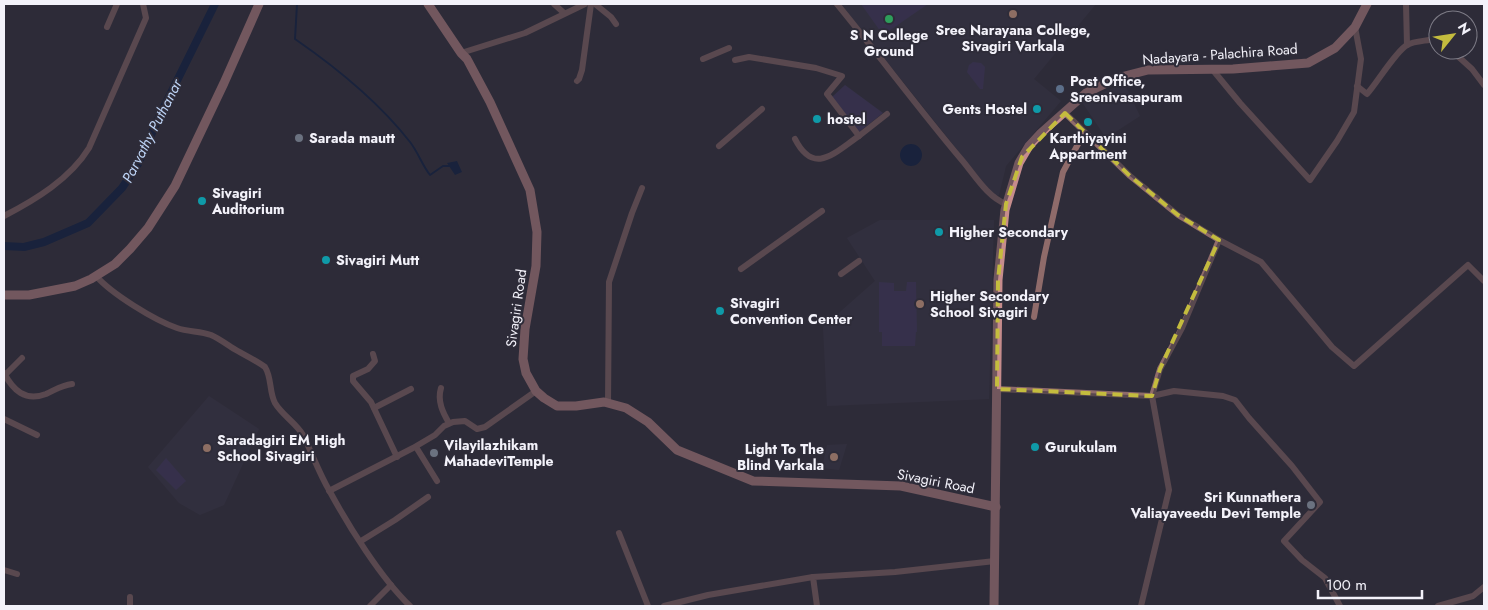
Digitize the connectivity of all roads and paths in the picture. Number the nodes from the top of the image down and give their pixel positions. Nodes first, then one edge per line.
1 (117, 4) edge
2 (143, 4) edge
3 (258, 4) edge
4 (428, 4) edge
5 (554, 4) edge
6 (585, 4) edge
7 (591, 4) edge
8 (595, 4) edge
9 (837, 4) edge
10 (1367, 4) edge
11 (1406, 4) edge
12 (564, 13) junction
13 (616, 24) dead end
14 (107, 27) dead end
15 (1355, 27) junction
16 (1428, 40) edge
17 (1407, 45) junction
18 (729, 48) dead end
19 (461, 53) junction
20 (703, 59) dead end
21 (736, 60) dead end
22 (1462, 60) edge
23 (1212, 69) junction
24 (577, 81) dead end
25 (1484, 85) edge
26 (1358, 86) junction
27 (762, 109) dead end
28 (1065, 113) junction
29 (887, 114) dead end
30 (1084, 133) junction
31 (859, 136) junction
32 (795, 139) dead end
33 (719, 146) dead end
34 (642, 188) dead end
35 (1006, 204) junction
36 (822, 210) dead end
37 (4, 216) edge
38 (1219, 240) junction
39 (859, 262) dead end
40 (741, 269) dead end
41 (841, 274) dead end
42 (96, 276) junction
43 (1484, 281) edge
44 (4, 295) edge
45 (1034, 317) dead end
46 (373, 354) dead end
47 (22, 358) dead end
48 (4, 374) edge
49 (72, 384) dead end
50 (441, 388) dead end
51 (412, 389) dead end
52 (997, 389) junction
53 (536, 391) junction
54 (1152, 396) junction
55 (608, 403) junction
56 (374, 408) junction
57 (4, 419) edge
58 (449, 423) junction
59 (37, 435) dead end
60 (416, 447) junction
61 (397, 457) junction
62 (437, 482) dead end
63 (329, 491) junction
64 (428, 497) dead end
65 (996, 507) junction
66 (619, 534) dead end
67 (360, 541) junction
68 (995, 561) junction
69 (4, 570) edge
70 (18, 574) dead end
71 (813, 577) junction
72 (391, 585) junction
73 (1484, 587) edge
74 (130, 597) dead end
75 (130, 606) edge
76 (370, 606) edge
77 (410, 606) edge
78 (648, 606) edge
79 (664, 606) edge
80 (817, 606) edge
81 (994, 606) edge
82 (1141, 606) edge
83 (1340, 606) edge
84 (1438, 606) edge

1 - 14 street
2 - 37 street
3 - 42 main road
4 - 19 main road, Sivagiri Road
5 - 12 street
6 - 12 street
7 - 24 street
8 - 13 street
9 - 35 street
10 - 15 main road, Nadayara - Palachira Road
11 - 17 street
12 - 19 street
15 - 23 main road, Nadayara - Palachira Road
15 - 26 street
16 - 17 street
17 - 26 street
18 - 20 street
19 - 53 main road, Sivagiri Road
21 - 31 street
22 - 25 street
23 - 26 street
23 - 28 main road, Nadayara - Palachira Road
27 - 33 street
28 - 30 street
28 - 35 main road, Nadayara - Palachira Road
29 - 31 street
30 - 38 street
30 - 45 street
31 - 32 street
34 - 55 street
35 - 52 main road, Nadayara - Palachira Road
36 - 40 street
38 - 43 street
38 - 54 street
39 - 41 street
42 - 44 main road
42 - 63 street
46 - 56 street
47 - 48 street
48 - 49 street
50 - 58 street
51 - 56 street
52 - 54 street
52 - 65 main road, Nadayara - Palachira Road
53 - 55 main road, Sivagiri Road
53 - 58 street
54 - 82 street
54 - 83 street
55 - 65 main road, Sivagiri Road
56 - 61 street
57 - 59 street
58 - 60 street
60 - 61 street
60 - 62 street
61 - 63 street
63 - 67 street
64 - 67 street
65 - 68 main road, Nadayara - Palachira Road
66 - 78 street
67 - 72 street
68 - 71 street
68 - 81 main road, Nadayara - Palachira Road
69 - 70 street
71 - 79 street
71 - 80 street
72 - 76 street
72 - 77 street
73 - 84 street
74 - 75 street

